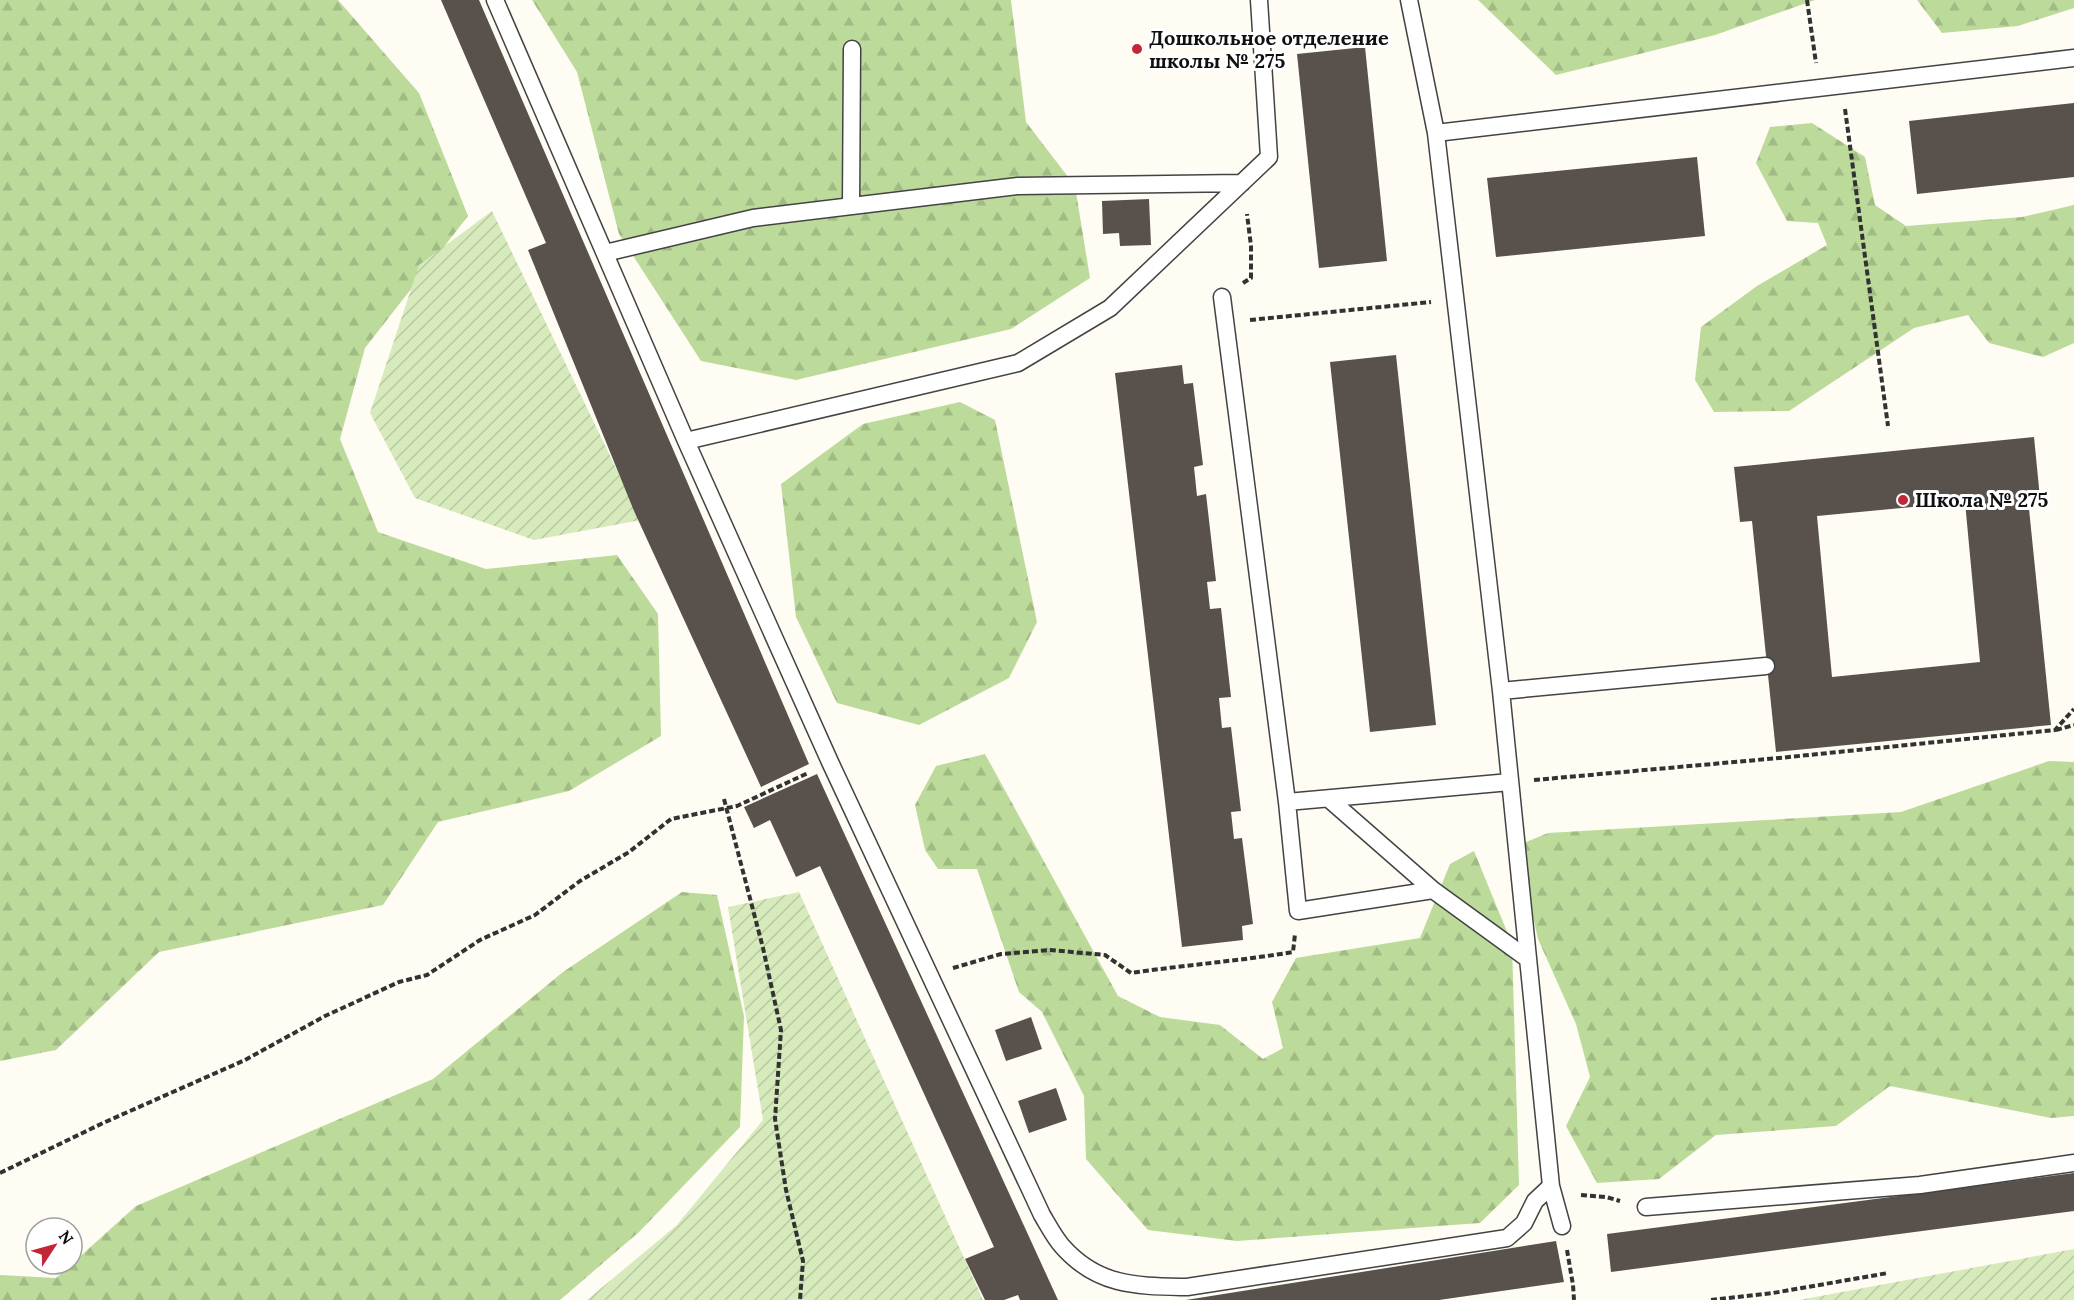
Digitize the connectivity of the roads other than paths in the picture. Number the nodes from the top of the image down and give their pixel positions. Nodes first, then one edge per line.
1 (495, 0) edge
2 (1259, 0) edge
3 (1409, 0) edge
4 (852, 49) dead end
5 (2074, 58) edge
6 (1436, 133) junction
7 (1242, 183) junction
8 (851, 206) junction
9 (604, 253) junction
10 (1222, 297) road end
11 (686, 441) junction
12 (1766, 666) dead end
13 (1501, 692) junction
14 (1510, 782) junction
15 (1329, 799) junction
16 (1287, 802) junction
17 (1433, 890) junction
18 (1528, 959) junction
19 (2074, 1163) edge
20 (1551, 1186) junction
21 (1646, 1207) road end
22 (1562, 1226) road end

1 - 9 lane
2 - 7 lane
3 - 6 lane
4 - 8 lane
5 - 6 lane
6 - 13 lane
7 - 8 lane
7 - 11 lane
8 - 9 lane
9 - 11 lane
10 - 16 lane
11 - 20 lane
12 - 13 lane
13 - 14 lane
14 - 15 lane
14 - 18 lane
15 - 16 lane
15 - 17 lane
16 - 17 lane
17 - 18 lane
18 - 20 lane
19 - 21 lane
20 - 22 lane

